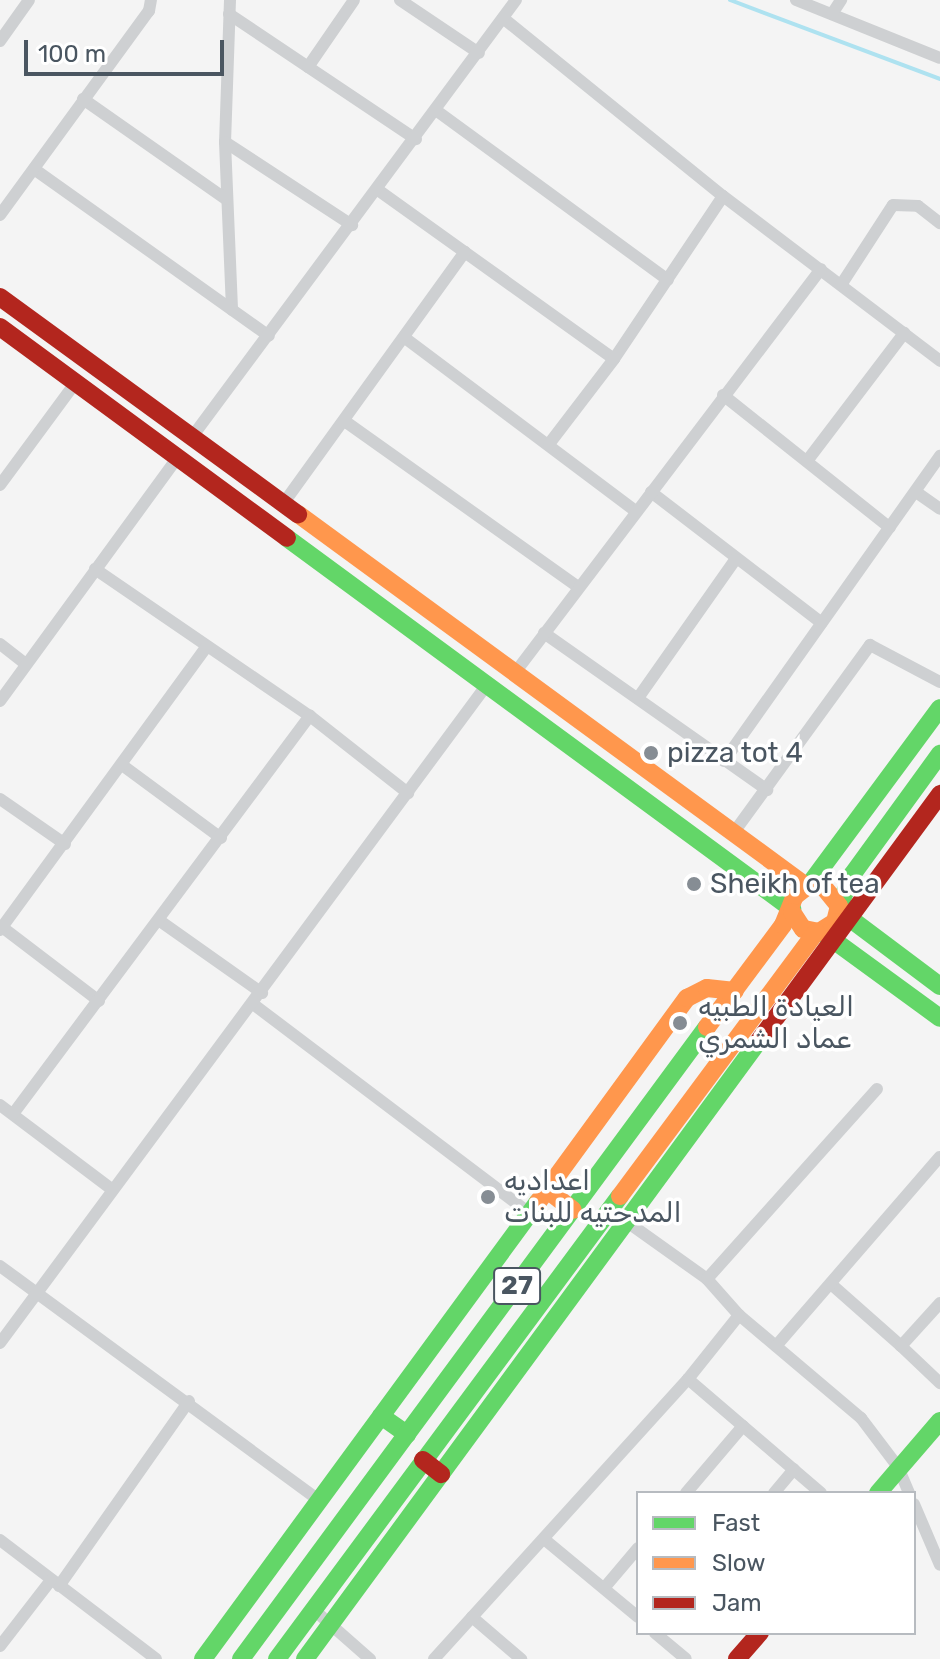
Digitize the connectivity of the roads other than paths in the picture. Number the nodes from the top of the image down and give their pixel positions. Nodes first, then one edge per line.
1 (29, 0) edge
2 (151, 0) edge
3 (230, 0) edge
4 (354, 0) edge
5 (400, 0) edge
6 (516, 0) edge
7 (796, 0) edge
8 (841, 0) edge
9 (229, 14) junction
10 (832, 14) junction
11 (503, 18) junction
12 (4, 27) edge
13 (0, 41) edge
14 (479, 53) junction
15 (938, 53) edge
16 (308, 67) junction
17 (83, 99) junction
18 (437, 111) junction
19 (416, 139) junction
20 (225, 142) junction
21 (34, 169) junction
22 (378, 190) junction
23 (723, 196) junction
24 (226, 199) junction
25 (0, 215) edge
26 (940, 223) edge
27 (352, 225) junction
28 (465, 252) junction
29 (821, 269) junction
30 (668, 280) junction
31 (841, 285) junction
32 (0, 297) edge
33 (232, 310) junction
34 (0, 327) edge
35 (904, 333) junction
36 (269, 336) junction
37 (405, 338) junction
38 (614, 359) junction
39 (940, 361) edge
40 (76, 382) junction
41 (723, 395) junction
42 (346, 422) junction
43 (192, 437) junction
44 (549, 444) junction
45 (940, 456) edge
46 (178, 457) junction
47 (807, 461) junction
48 (1, 481) edge
49 (651, 492) junction
50 (916, 492) junction
51 (283, 504) junction
52 (940, 509) edge
53 (635, 511) junction
54 (890, 528) junction
55 (735, 560) junction
56 (363, 563) junction
57 (95, 569) junction
58 (348, 586) junction
59 (578, 587) junction
60 (404, 592) junction
61 (387, 615) junction
62 (822, 623) junction
63 (544, 633) junction
64 (0, 644) edge
65 (207, 646) junction
66 (26, 664) junction
67 (514, 674) junction
68 (940, 682) edge
69 (486, 686) junction
70 (638, 698) junction
71 (0, 701) edge
72 (940, 708) edge
73 (310, 716) junction
74 (940, 754) edge
75 (724, 761) junction
76 (122, 765) junction
77 (767, 790) junction
78 (408, 793) junction
79 (940, 794) edge
80 (0, 799) edge
81 (687, 803) junction
82 (674, 819) junction
83 (732, 835) junction
84 (221, 838) junction
85 (65, 844) junction
86 (807, 886) junction
87 (792, 911) junction
88 (842, 912) junction
89 (160, 921) junction
90 (1, 928) edge
91 (823, 934) junction
92 (940, 986) edge
93 (735, 991) junction
94 (262, 993) junction
95 (99, 1001) junction
96 (253, 1004) junction
97 (940, 1018) edge
98 (727, 1049) junction
99 (744, 1060) junction
100 (877, 1089) dead end
101 (0, 1105) edge
102 (13, 1114) junction
103 (940, 1157) edge
104 (546, 1189) junction
105 (113, 1190) junction
106 (609, 1209) junction
107 (573, 1210) junction
108 (529, 1213) junction
109 (627, 1220) junction
110 (0, 1266) edge
111 (707, 1279) junction
112 (831, 1284) junction
113 (37, 1293) junction
114 (940, 1303) edge
115 (739, 1315) junction
116 (478, 1338) junction
117 (0, 1343) edge
118 (776, 1346) junction
119 (901, 1346) junction
120 (496, 1362) junction
121 (457, 1366) junction
122 (688, 1379) junction
123 (940, 1383) edge
124 (476, 1388) junction
125 (189, 1401) junction
126 (381, 1416) junction
127 (940, 1421) edge
128 (743, 1426) junction
129 (407, 1434) junction
130 (423, 1460) junction
131 (898, 1467) junction
132 (794, 1469) junction
133 (441, 1474) junction
134 (688, 1491) edge
135 (776, 1491) edge
136 (819, 1491) edge
137 (880, 1491) edge
138 (908, 1491) edge
139 (319, 1500) junction
140 (916, 1509) edge
141 (544, 1539) junction
142 (0, 1540) edge
143 (636, 1550) edge
144 (940, 1565) edge
145 (55, 1583) junction
146 (605, 1587) junction
147 (313, 1609) junction
148 (636, 1615) edge
149 (472, 1617) junction
150 (330, 1624) junction
151 (657, 1635) edge
152 (758, 1635) edge
153 (0, 1646) edge
154 (156, 1659) edge
155 (203, 1659) edge
156 (241, 1659) edge
157 (277, 1659) edge
158 (305, 1659) edge
159 (370, 1659) edge
160 (434, 1659) edge
161 (521, 1659) edge
162 (686, 1659) edge
163 (737, 1659) edge

1 - 12 street
2 - 17 street
3 - 9 street
4 - 16 street
5 - 14 street
6 - 11 street
7 - 10 street
8 - 10 street
9 - 16 street
9 - 20 street
10 - 15 street
11 - 14 street
11 - 23 street
12 - 13 street
14 - 18 street
16 - 19 street
17 - 21 street
17 - 24 street
18 - 19 street
18 - 30 street
19 - 22 street
20 - 24 street
20 - 27 street
21 - 25 street
21 - 33 street
22 - 27 street
22 - 28 street
23 - 29 street
23 - 30 street
24 - 33 street
26 - 31 street
27 - 36 street
28 - 37 street
28 - 38 street
29 - 31 street
29 - 41 street
30 - 38 street
31 - 35 street
32 - 43 street
33 - 36 street
34 - 40 street
35 - 39 street
35 - 47 street
36 - 43 street
37 - 42 street
37 - 44 street
38 - 44 street
40 - 46 street
40 - 48 street
41 - 47 street
41 - 49 street
42 - 51 street
42 - 59 street
43 - 51 street
44 - 53 street
45 - 50 street
46 - 57 street
46 - 58 street
47 - 54 street
49 - 53 street
49 - 55 street
50 - 52 street
50 - 54 street
51 - 56 street
53 - 59 street
54 - 62 street
55 - 62 street
55 - 70 street
56 - 58 street
56 - 60 street
57 - 65 street
57 - 66 street
58 - 61 street
59 - 63 street
60 - 61 street
60 - 67 street
61 - 69 street
62 - 75 street
63 - 67 street
63 - 70 street
64 - 66 street
65 - 73 street
65 - 76 street
66 - 71 street
67 - 81 street
68 - 77 street
69 - 78 street
69 - 82 street
70 - 75 street
72 - 86 street, 27
73 - 78 street
73 - 84 street
74 - 88 street, 27
75 - 77 street
76 - 84 street
76 - 85 street
77 - 83 street
78 - 94 street
79 - 88 street
80 - 85 street
81 - 82 street
81 - 83 street
82 - 87 street
83 - 86 street
84 - 89 street
85 - 90 street
86 - 87 street, 27
86 - 88 street
87 - 91 street
87 - 93 street, 27
88 - 91 street, 27
88 - 92 street
89 - 94 street
89 - 95 street
90 - 95 street
91 - 97 street
91 - 98 street, 27
91 - 99 street
93 - 104 street
93 - 107 street, 27
94 - 96 street
95 - 102 street
96 - 105 street
96 - 108 street
98 - 99 street
98 - 106 street, 27
99 - 109 street
100 - 111 street
101 - 102 street
102 - 105 street
103 - 112 street
104 - 107 street
104 - 108 street
105 - 113 street
106 - 109 street
106 - 120 street, 27
107 - 116 street, 27
108 - 126 street
109 - 111 street
109 - 133 street
110 - 113 street
111 - 115 street
112 - 118 street
112 - 119 street
113 - 117 street
113 - 125 street
114 - 119 street
115 - 118 street
115 - 122 street
116 - 120 street
116 - 121 street, 27
118 - 131 street
119 - 123 street
120 - 124 street, 27
121 - 124 street
121 - 129 street, 27
122 - 128 street
122 - 141 street
124 - 130 street, 27
125 - 139 street
125 - 145 street
126 - 129 street
126 - 139 street
127 - 131 street
128 - 132 street
128 - 134 street
129 - 156 street, 27
130 - 133 street
130 - 147 street, 27
131 - 137 street
131 - 138 street
132 - 135 street
132 - 136 street
133 - 150 street
139 - 155 street
140 - 144 street
141 - 146 street
141 - 149 street
142 - 145 street
143 - 146 street
145 - 153 street
145 - 154 street
146 - 148 street
147 - 150 street
147 - 157 street, 27
149 - 160 street
149 - 161 street
150 - 158 street
150 - 159 street
151 - 162 street
152 - 163 street

